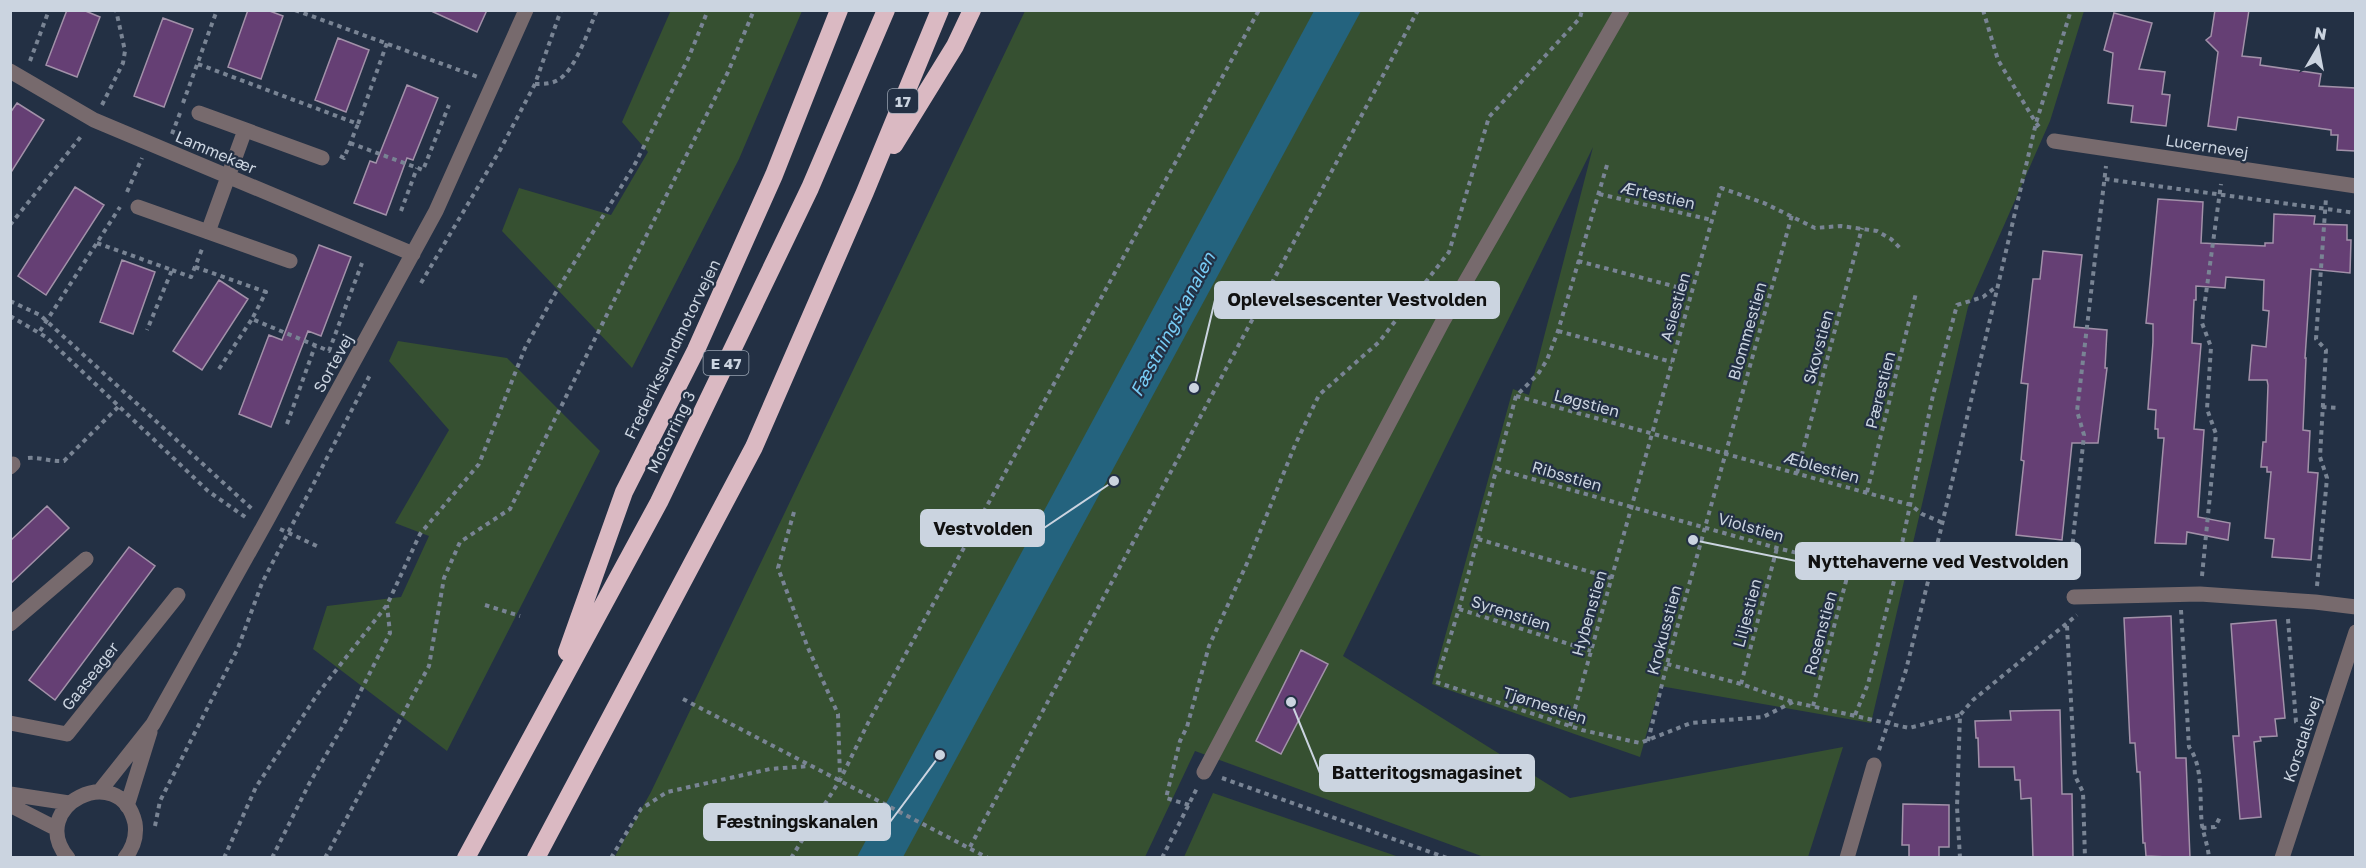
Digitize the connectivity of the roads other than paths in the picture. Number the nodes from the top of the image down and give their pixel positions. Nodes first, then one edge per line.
1 (526, 10) edge
2 (839, 10) edge
3 (886, 10) edge
4 (940, 10) edge
5 (972, 10) edge
6 (1622, 10) edge
7 (17, 75) edge
8 (199, 113) dead end
9 (245, 130) junction
10 (2054, 141) road end
11 (322, 158) road end
12 (228, 177) junction
13 (2355, 186) edge
14 (865, 192) junction
15 (138, 207) dead end
16 (208, 232) junction
17 (413, 254) junction
18 (290, 261) dead end
19 (86, 559) dead end
20 (178, 595) dead end
21 (2074, 597) road end
22 (2355, 607) edge
23 (10, 624) edge
24 (2355, 632) edge
25 (548, 707) junction
26 (10, 723) edge
27 (153, 724) junction
28 (1874, 765) road end
29 (1204, 772) road end
30 (99, 792) junction
31 (10, 794) edge
32 (69, 803) junction
33 (10, 805) edge
34 (127, 806) junction
35 (57, 829) junction
36 (66, 857) edge
37 (125, 858) edge
38 (466, 858) edge
39 (536, 858) edge
40 (1847, 858) edge
41 (2282, 858) edge

1 - 17 street, Sortevej
2 - 25 highway, Frederikssundmotorvejen
3 - 25 highway, Motorring 3 / E 47
4 - 14 highway, 17
5 - 14 highway
6 - 29 street
7 - 12 street, Lammekær
8 - 9 street
9 - 11 street
9 - 12 street
10 - 13 street, Lucernevej
12 - 16 street
12 - 17 street, Lammekær
14 - 39 highway
15 - 16 street
16 - 18 street
17 - 27 street, Sortevej
19 - 23 street
20 - 26 street, Gaaseager
21 - 22 street
24 - 41 street, Korsdalsvej
25 - 38 highway, Motorring 3 / E 47
27 - 30 street, Sortevej
27 - 34 street, Sortevej
28 - 40 street
30 - 32 street
30 - 34 street
31 - 32 street
32 - 35 street
33 - 35 street
34 - 37 street
35 - 36 street

